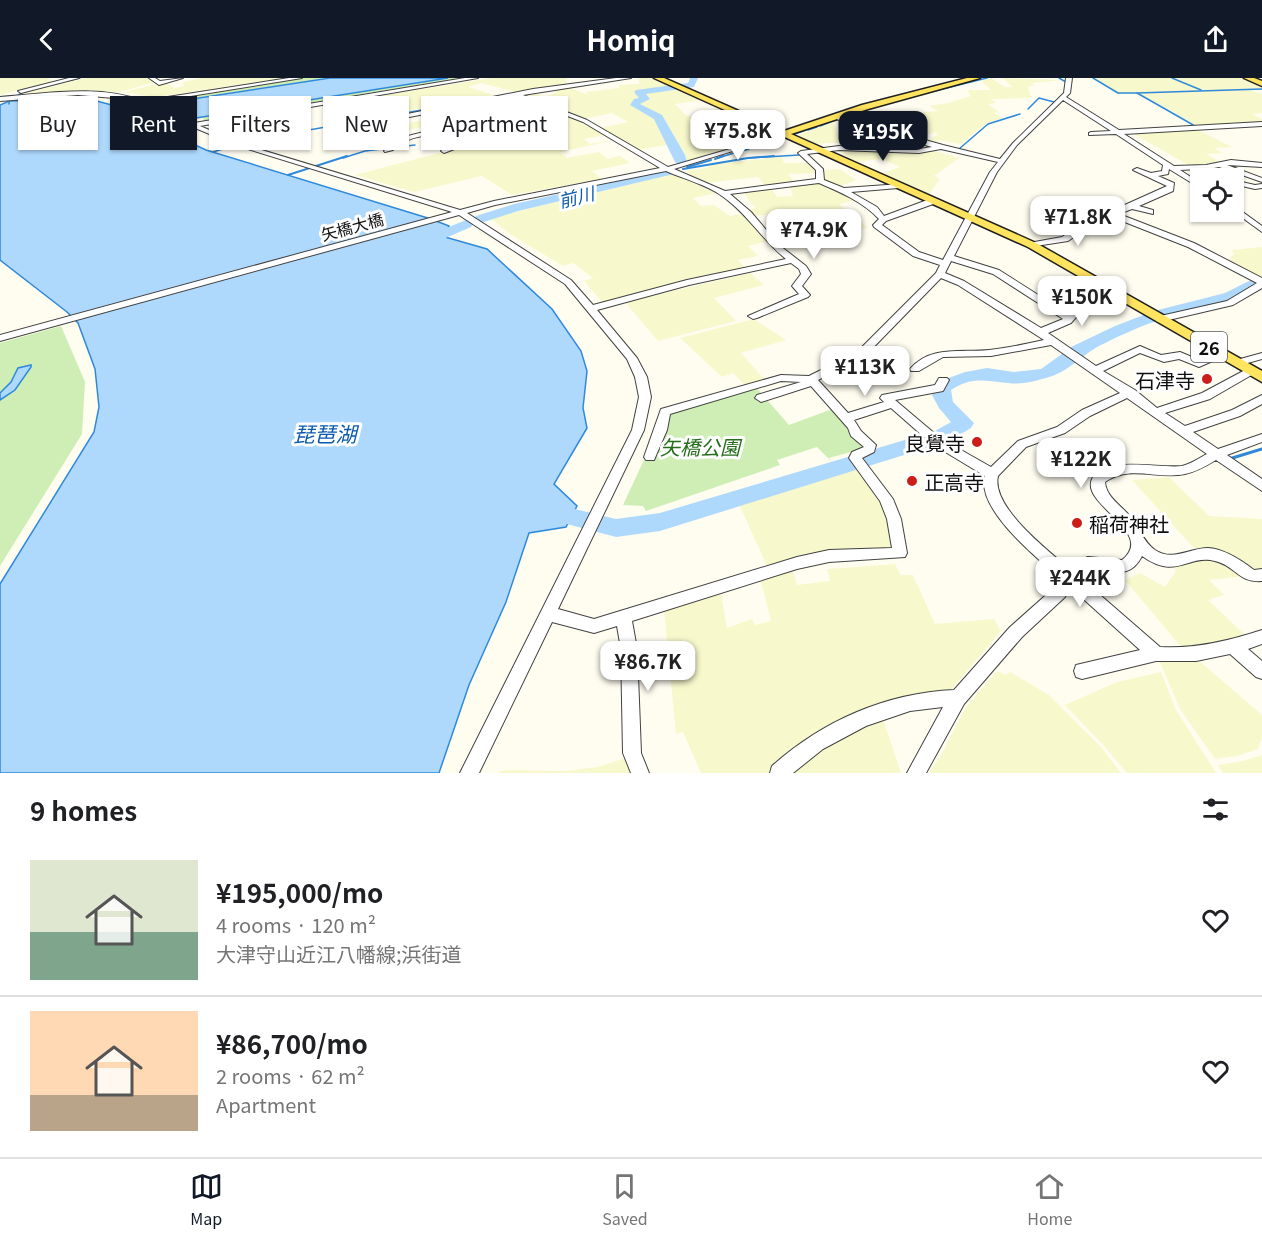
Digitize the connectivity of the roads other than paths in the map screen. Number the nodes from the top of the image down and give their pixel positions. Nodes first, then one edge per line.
1 (76, 78) edge
2 (152, 78) edge
3 (180, 78) edge
4 (294, 78) edge
5 (299, 78) edge
6 (471, 78) edge
7 (487, 78) edge
8 (628, 78) edge
9 (658, 78) edge
10 (976, 78) edge
11 (1069, 78) edge
12 (1248, 78) edge
13 (1254, 78) edge
14 (955, 80) edge
15 (1262, 82) edge
16 (516, 94) junction
17 (119, 96) edge
18 (182, 96) edge
19 (184, 96) edge
20 (368, 96) edge
21 (370, 96) edge
22 (1063, 97) junction
23 (3, 98) edge
24 (323, 103) edge
25 (409, 115) edge
26 (835, 117) junction
27 (197, 124) edge
28 (1262, 124) edge
29 (197, 126) edge
30 (1115, 133) junction
31 (783, 134) junction
32 (1091, 134) dead end
33 (409, 139) edge
34 (941, 147) junction
35 (818, 150) junction
36 (444, 151) dead end
37 (1001, 161) junction
38 (1218, 164) junction
39 (1262, 165) edge
40 (1169, 166) junction
41 (1200, 167) joint
42 (670, 169) junction
43 (1137, 170) dead end
44 (1151, 175) junction
45 (1190, 179) edge
46 (1262, 180) edge
47 (820, 182) junction
48 (1244, 185) edge
49 (898, 186) junction
50 (1262, 186) edge
51 (843, 190) junction
52 (724, 193) junction
53 (505, 197) dead end
54 (933, 201) junction
55 (1132, 206) junction
56 (461, 212) junction
57 (1150, 212) dead end
58 (1113, 214) junction
59 (1244, 216) edge
60 (969, 217) junction
61 (883, 219) junction
62 (1262, 230) edge
63 (1032, 245) junction
64 (792, 260) junction
65 (945, 265) junction
66 (1262, 283) edge
67 (1108, 289) junction
68 (591, 309) junction
69 (753, 316) dead end
70 (1156, 317) junction
71 (1069, 319) junction
72 (1040, 332) junction
73 (0, 338) edge
74 (1053, 341) junction
75 (1220, 354) junction
76 (1262, 357) edge
77 (1237, 363) junction
78 (915, 369) dead end
79 (1096, 370) junction
80 (1256, 374) edge
81 (813, 380) junction
82 (943, 380) dead end
83 (1131, 393) junction
84 (761, 398) dead end
85 (1262, 399) edge
86 (892, 404) junction
87 (1157, 411) junction
88 (846, 418) junction
89 (1184, 431) junction
90 (1262, 438) edge
91 (1216, 454) junction
92 (650, 457) dead end
93 (992, 474) junction
94 (1262, 486) edge
95 (1137, 545) junction
96 (1067, 574) junction
97 (1262, 575) edge
98 (549, 614) junction
99 (624, 618) junction
100 (1262, 637) edge
101 (1234, 647) junction
102 (1156, 654) junction
103 (1082, 671) dead end
104 (1262, 671) edge
105 (958, 698) junction
106 (469, 773) edge
107 (640, 773) edge
108 (779, 773) edge
109 (916, 773) edge

1 - 23 street
2 - 3 street
4 - 18 street
5 - 19 street
6 - 20 street
7 - 21 street
8 - 16 street
9 - 31 main road, 26
10 - 14 main road
11 - 22 street
12 - 15 main road
13 - 15 main road
14 - 26 main road
16 - 25 street
16 - 42 street
17 - 23 street
22 - 30 street
22 - 37 street
24 - 27 street
26 - 31 main road
26 - 34 street
28 - 30 street
29 - 56 street
30 - 32 street
30 - 40 street
31 - 35 main road, 26
31 - 42 street
33 - 36 street
34 - 35 street
34 - 37 street
35 - 47 street
35 - 49 main road, 26
37 - 60 street
38 - 39 street
38 - 41 street
38 - 46 street
40 - 41 street
40 - 44 street
40 - 45 street
42 - 52 street
42 - 53 street
42 - 56 street, 矢橋大橋
43 - 44 street
44 - 55 street
47 - 51 street
47 - 52 street
48 - 50 street
49 - 51 street
49 - 54 main road, 26
51 - 61 street
52 - 64 street
54 - 60 main road, 26
54 - 61 street
55 - 57 street
55 - 58 street
56 - 68 street
56 - 73 street, 矢橋大橋
58 - 63 street
58 - 66 street
59 - 62 street
60 - 63 main road, 26
60 - 65 street
61 - 65 street
63 - 67 main road, 26
64 - 68 street
64 - 69 street
65 - 71 street
65 - 72 street
65 - 81 street
66 - 70 street
67 - 70 main road, 26
67 - 71 street
68 - 98 street
70 - 75 main road, 26
71 - 72 street
72 - 74 street
74 - 78 street
74 - 79 street
75 - 77 main road, 26
75 - 79 street
76 - 77 street
77 - 80 main road, 26
79 - 83 street
80 - 87 street
81 - 84 street
81 - 88 street
81 - 92 street
82 - 86 street
83 - 87 street
83 - 93 street
85 - 89 street
86 - 88 street
86 - 93 street
87 - 89 street
88 - 99 street
89 - 91 street
90 - 91 street
91 - 94 street
91 - 95 street
93 - 96 street
95 - 96 street
95 - 97 street
96 - 102 street
96 - 105 street
98 - 99 street
98 - 106 street
99 - 107 street
100 - 101 street
101 - 102 street
101 - 104 street
102 - 103 street
105 - 108 street
105 - 109 street

